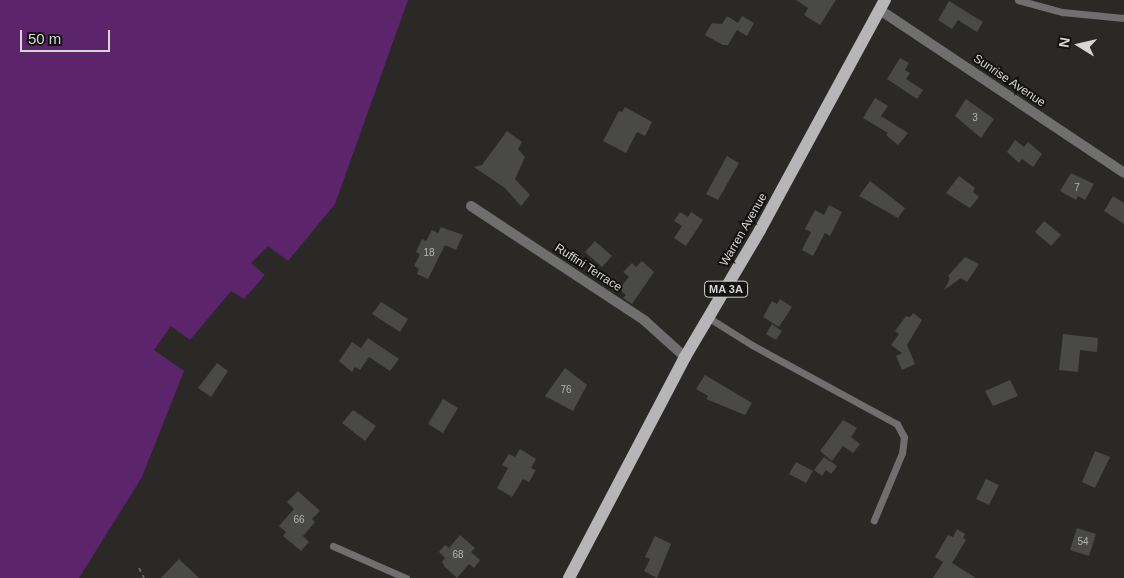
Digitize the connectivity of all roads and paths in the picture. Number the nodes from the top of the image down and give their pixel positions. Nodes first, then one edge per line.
1 (1018, 0) edge
2 (882, 5) edge
3 (1124, 18) edge
4 (1124, 173) edge
5 (471, 206) dead end
6 (709, 318) junction
7 (685, 357) junction
8 (874, 520) dead end
9 (333, 546) dead end
10 (139, 568) dead end
11 (144, 578) edge
12 (406, 578) edge
13 (569, 578) edge

1 - 3 lane
2 - 4 street, Sunrise Avenue
2 - 6 main road, Warren Avenue / MA 3A
5 - 7 street, Ruffini Terrace
6 - 7 main road, Warren Avenue / MA 3A
6 - 8 lane
7 - 13 main road, Warren Avenue / MA 3A
9 - 12 lane
10 - 11 path

